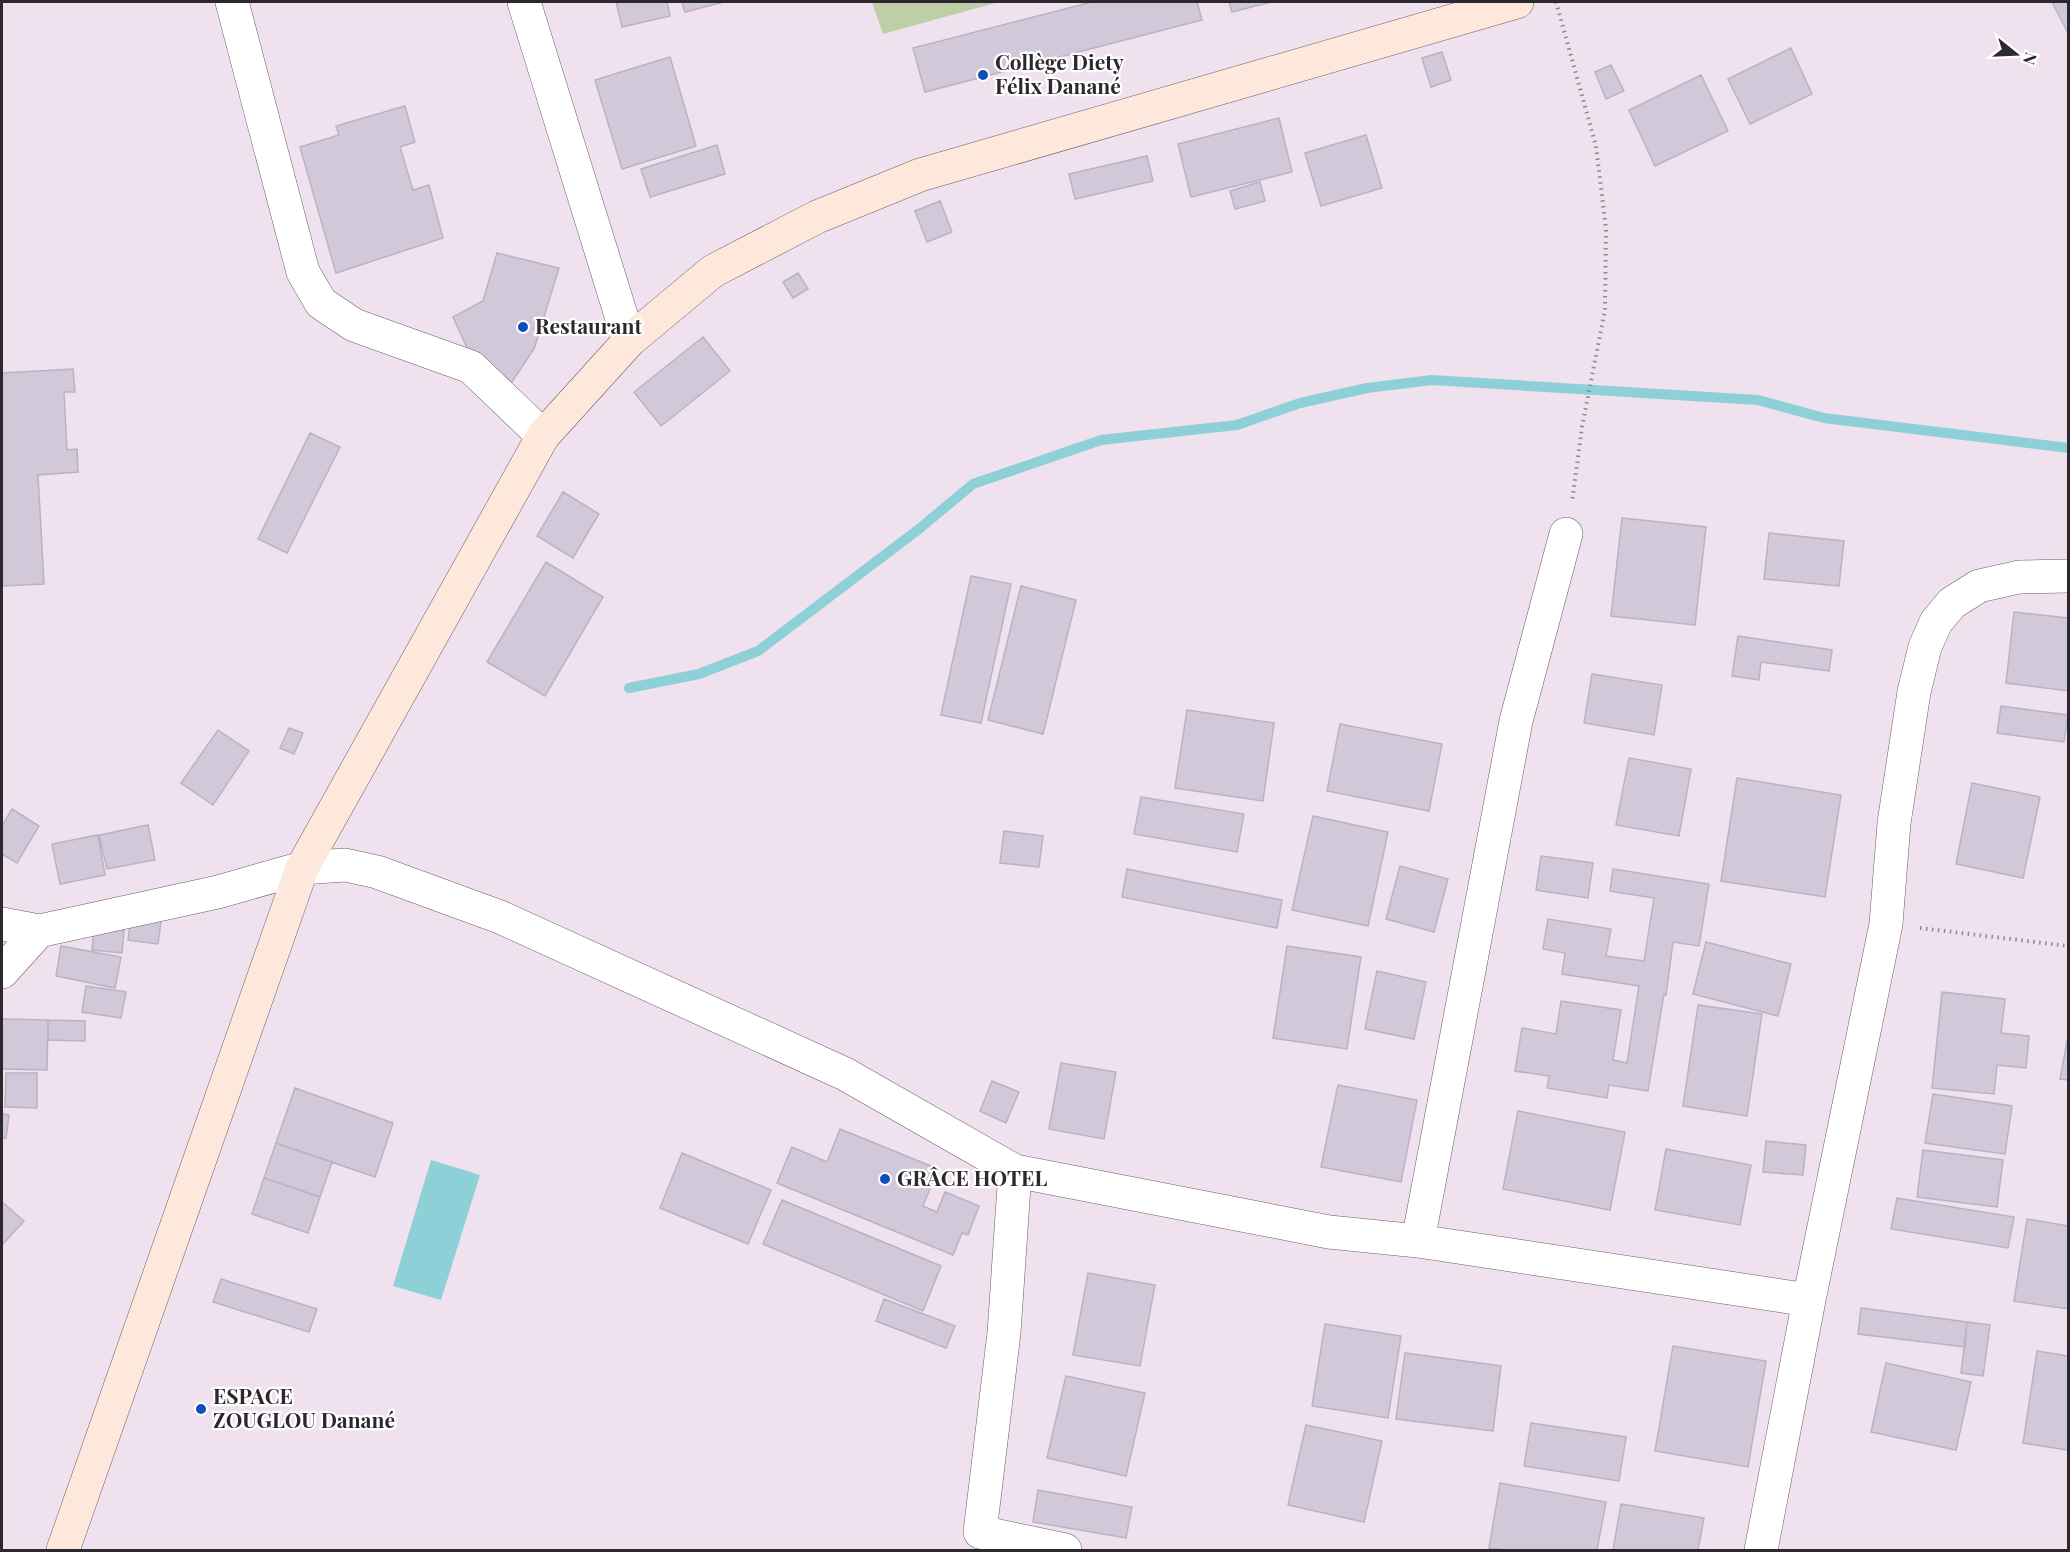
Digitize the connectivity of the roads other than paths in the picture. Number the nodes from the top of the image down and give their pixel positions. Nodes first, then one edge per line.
1 (232, 2) edge
2 (524, 2) edge
3 (1498, 4) edge
4 (630, 341) junction
5 (543, 436) junction
6 (1566, 534) road end
7 (2068, 576) edge
8 (302, 868) junction
9 (2, 924) edge
10 (39, 931) junction
11 (2, 972) edge
12 (1015, 1171) junction
13 (1418, 1242) junction
14 (1809, 1300) junction
15 (63, 1551) edge
16 (1065, 1551) edge
17 (1761, 1551) edge

1 - 5 street
2 - 4 street
3 - 4 street
4 - 5 street
5 - 8 street
6 - 13 street
7 - 14 street
8 - 10 street
8 - 12 street
8 - 15 street
9 - 10 street
10 - 11 street
12 - 13 street
12 - 16 street
13 - 14 street
14 - 17 street

